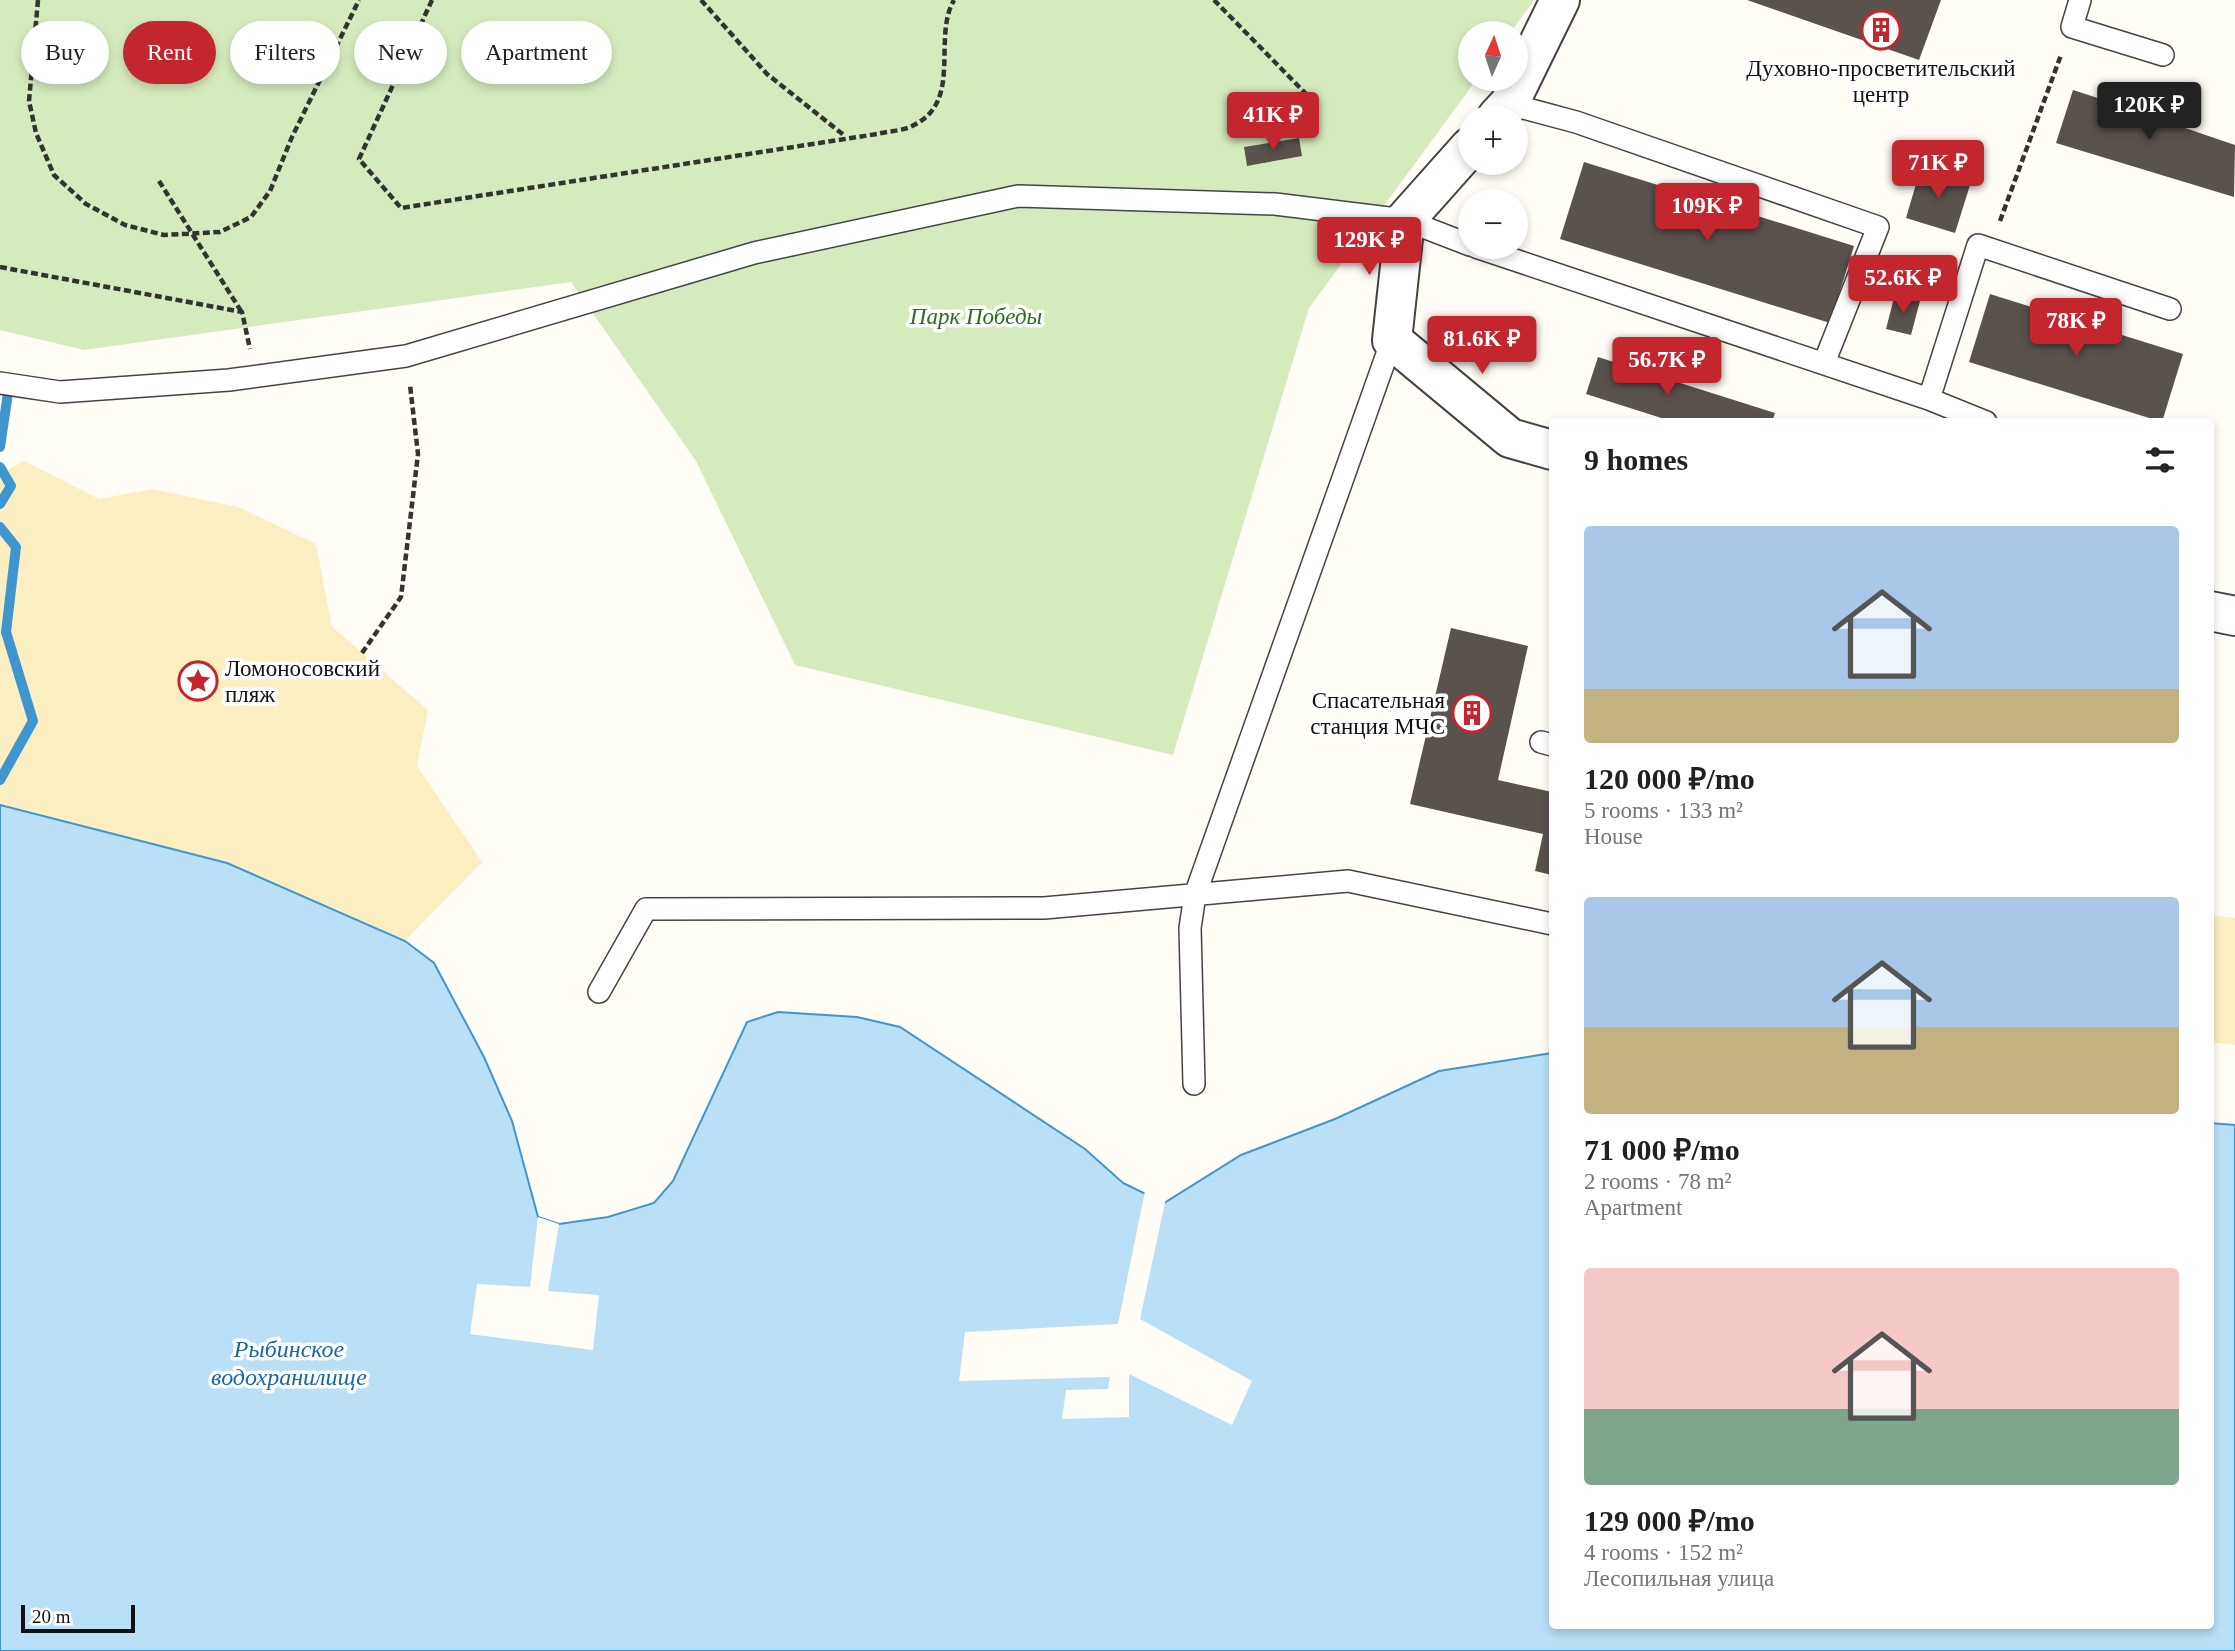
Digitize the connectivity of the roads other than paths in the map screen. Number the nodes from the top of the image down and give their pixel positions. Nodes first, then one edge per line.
1 (1559, 0) edge
2 (2080, 0) edge
3 (2163, 55) dead end
4 (1506, 105) edge
5 (1528, 115) edge
6 (1458, 160) edge
7 (1405, 220) junction
8 (1458, 240) edge
9 (1512, 259) edge
10 (2170, 309) dead end
11 (1392, 340) junction
12 (1824, 363) junction
13 (0, 383) edge
14 (1929, 399) junction
15 (1976, 418) edge
16 (1549, 449) edge
17 (2214, 612) edge
18 (2235, 616) edge
19 (1195, 895) junction
20 (1549, 923) edge
21 (599, 992) dead end
22 (1194, 1084) dead end

1 - 4 street
2 - 3 lane
5 - 12 lane
6 - 7 street
7 - 8 lane
7 - 11 street
7 - 13 lane
9 - 12 lane
10 - 14 lane
11 - 16 street
11 - 19 lane
12 - 14 lane
14 - 15 lane
17 - 18 street
19 - 20 lane
19 - 21 lane
19 - 22 lane

